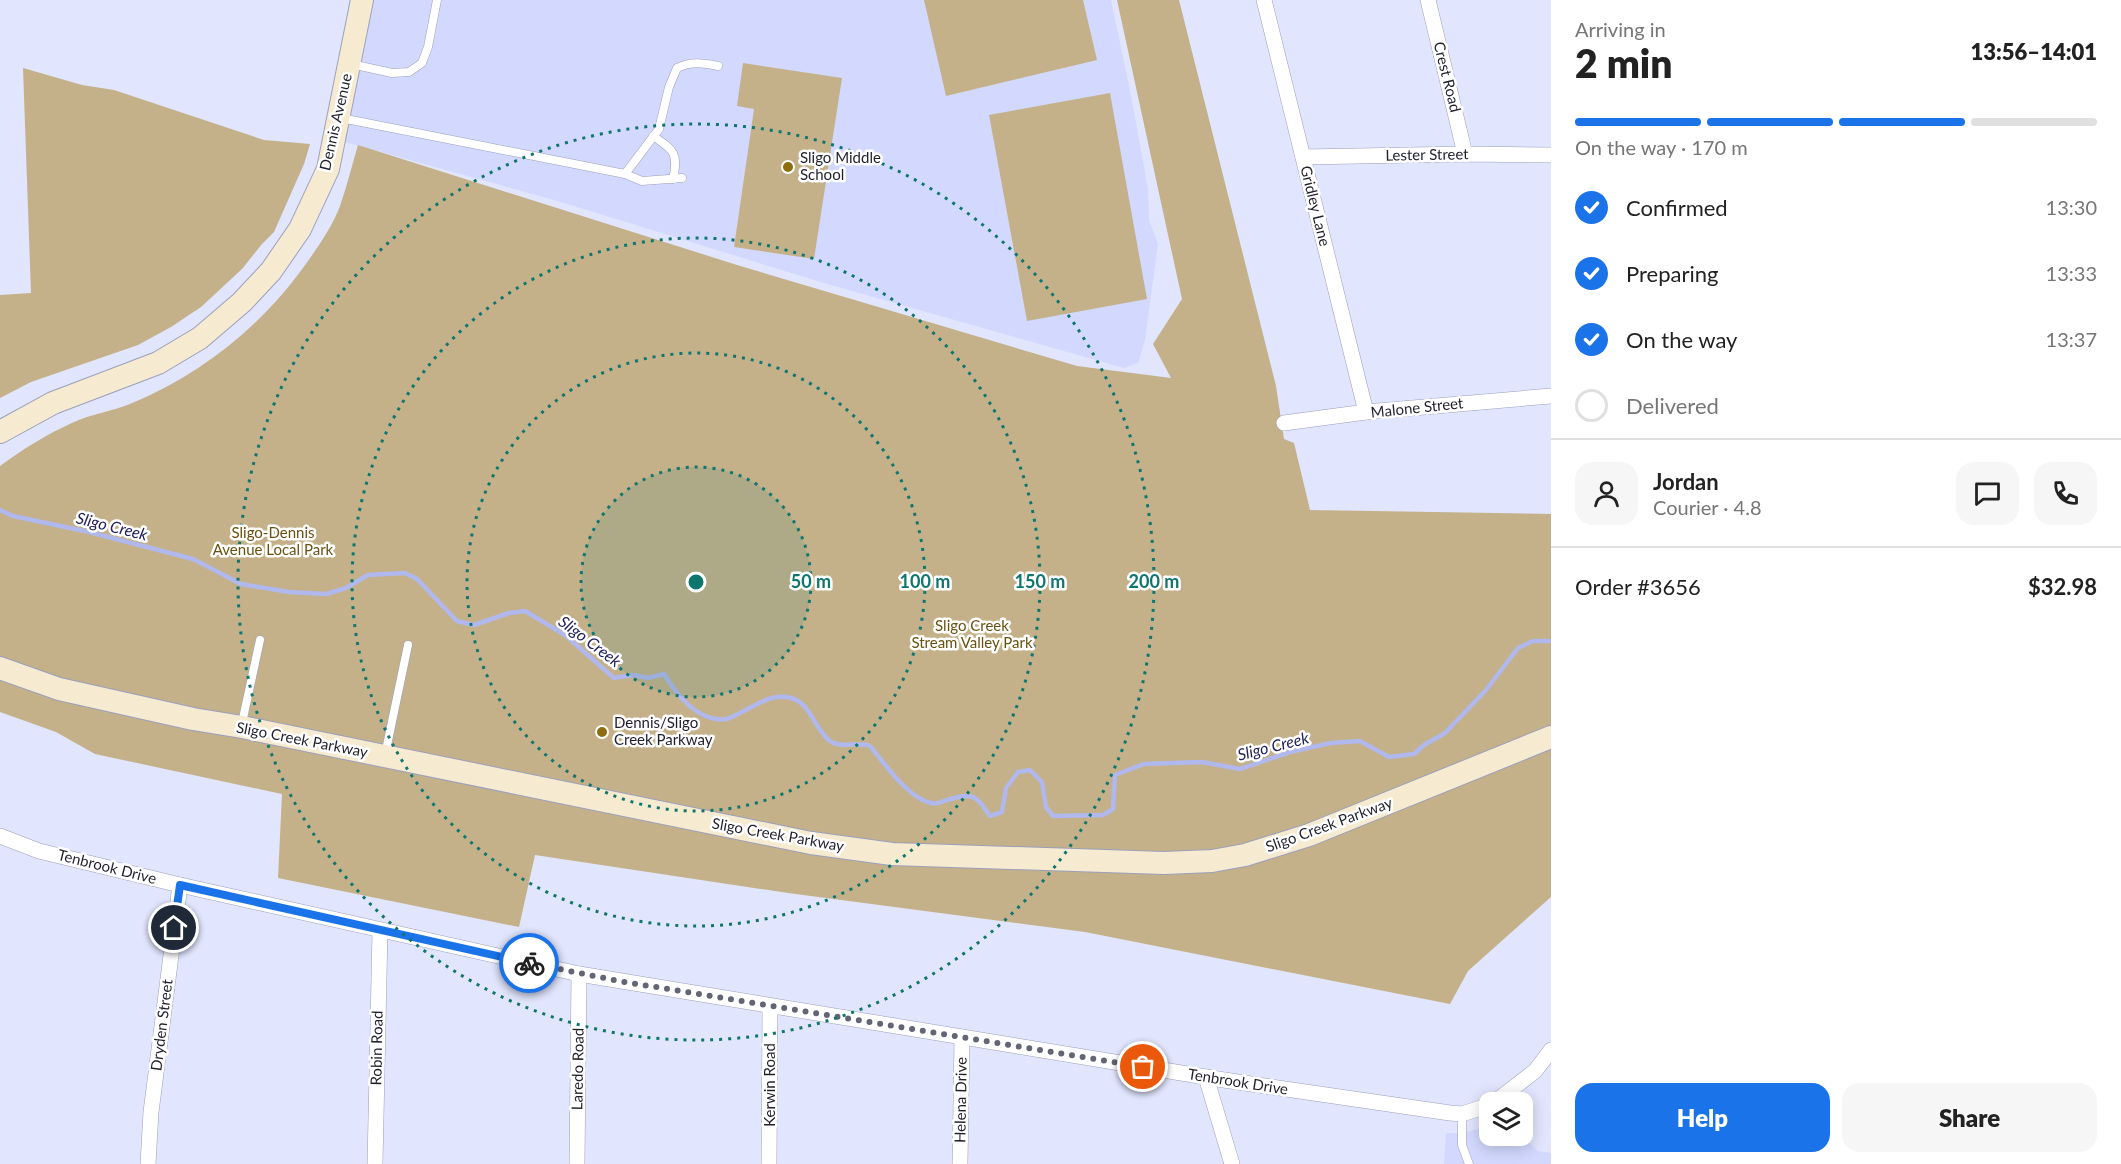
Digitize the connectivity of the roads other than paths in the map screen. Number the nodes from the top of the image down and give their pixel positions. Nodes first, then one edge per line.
1 (362, 0) edge
2 (437, 0) edge
3 (1264, 0) edge
4 (1428, 0) edge
5 (349, 64) junction
6 (718, 66) dead end
7 (338, 117) junction
8 (653, 136) junction
9 (1466, 154) junction
10 (1551, 155) edge
11 (1303, 157) junction
12 (625, 174) junction
13 (682, 178) dead end
14 (673, 179) junction
15 (1551, 396) edge
16 (1366, 412) junction
17 (1284, 423) dead end
18 (0, 432) edge
19 (260, 640) dead end
20 (408, 645) dead end
21 (0, 668) edge
22 (242, 727) junction
23 (1551, 737) edge
24 (385, 756) junction
25 (0, 836) edge
26 (180, 885) junction
27 (380, 931) junction
28 (579, 974) junction
29 (770, 1006) junction
30 (962, 1037) junction
31 (1551, 1050) edge
32 (1206, 1077) junction
33 (1508, 1092) edge
34 (1479, 1109) edge
35 (1462, 1114) junction
36 (148, 1164) edge
37 (375, 1164) edge
38 (577, 1164) edge
39 (769, 1164) edge
40 (960, 1164) edge
41 (1232, 1164) edge
42 (1469, 1164) edge

1 - 5 street, Dennis Avenue
2 - 5 lane
3 - 11 street, Gridley Lane
4 - 9 street, Crest Road
5 - 7 street, Dennis Avenue
6 - 8 lane
7 - 12 lane
7 - 18 street, Dennis Avenue
8 - 12 lane
8 - 14 lane
9 - 10 street, Lester Street
9 - 11 street, Lester Street
11 - 16 street, Gridley Lane
12 - 14 lane
13 - 14 lane
15 - 16 street, Malone Street
16 - 17 street, Malone Street
19 - 22 lane
20 - 24 lane
21 - 22 street, Sligo Creek Parkway
22 - 24 street, Sligo Creek Parkway
23 - 24 street, Sligo Creek Parkway
25 - 26 street, Tenbrook Drive
26 - 27 street, Tenbrook Drive
26 - 36 street, Dryden Street
27 - 28 street, Tenbrook Drive
27 - 37 street, Robin Road
28 - 29 street, Tenbrook Drive
28 - 38 street, Laredo Road
29 - 30 street, Tenbrook Drive
29 - 39 street, Kerwin Road
30 - 32 street, Tenbrook Drive
30 - 40 street, Helena Drive
31 - 33 street
32 - 35 street, Tenbrook Drive
32 - 41 street
34 - 35 street, Tenbrook Drive
35 - 42 lane

